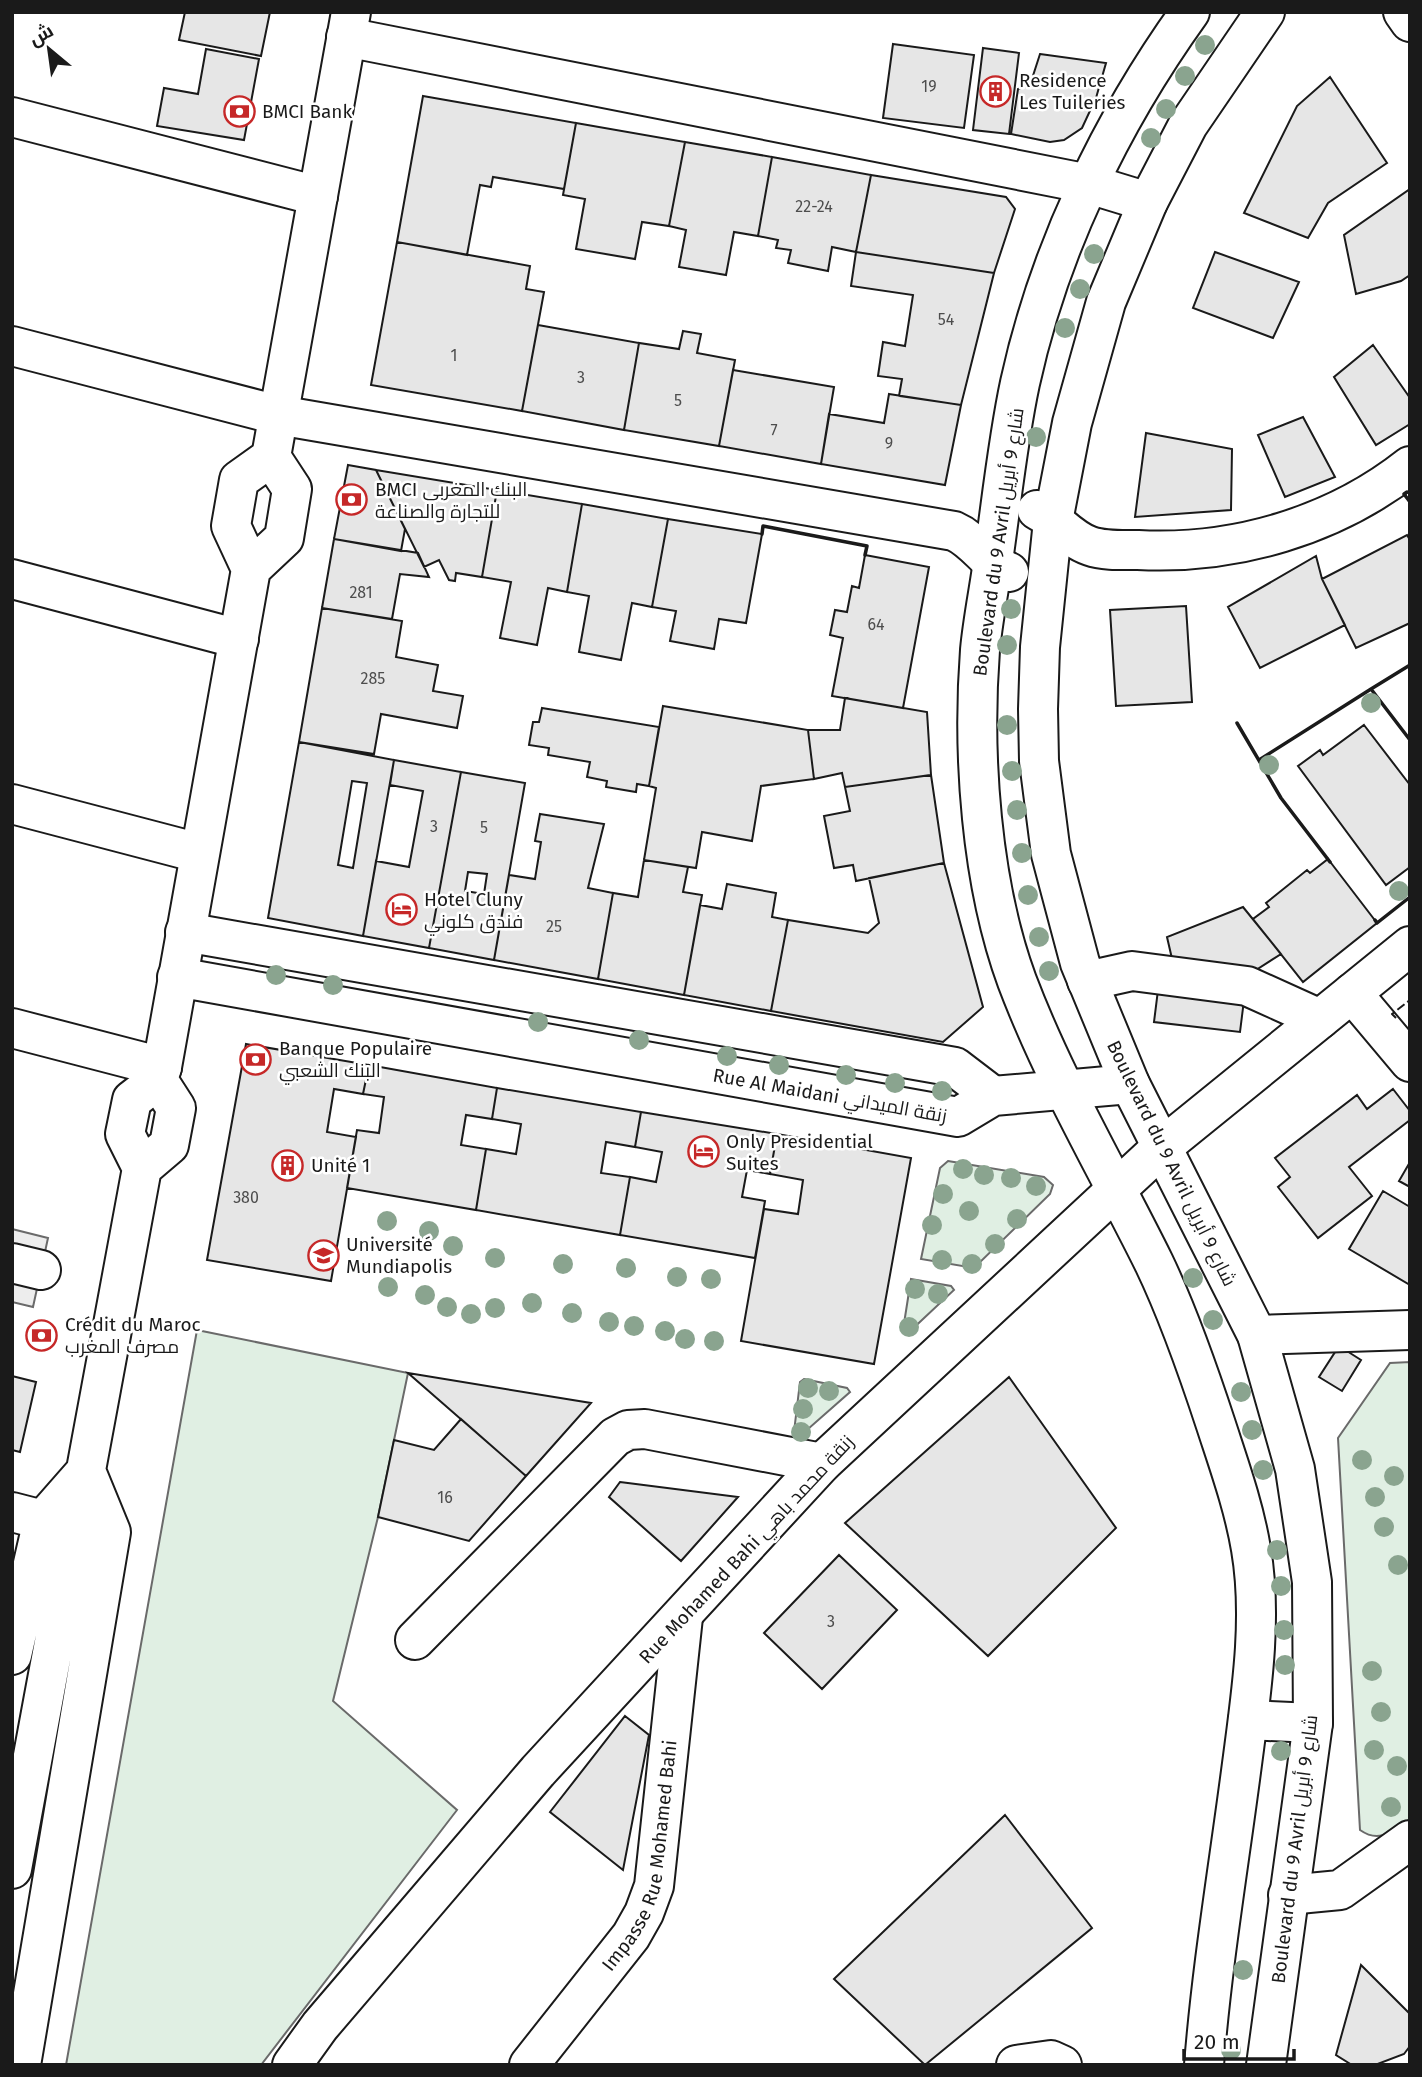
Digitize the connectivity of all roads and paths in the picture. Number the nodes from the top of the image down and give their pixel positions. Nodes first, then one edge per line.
1 (1190, 12) edge
2 (1265, 12) edge
3 (1403, 12) edge
4 (1410, 22) edge
5 (348, 24) edge
6 (12, 117) edge
7 (1089, 184) junction
8 (318, 196) junction
9 (1148, 202) junction
10 (12, 346) edge
11 (278, 415) junction
12 (271, 457) junction
13 (1410, 466) edge
14 (1000, 512) junction
15 (1053, 521) junction
16 (993, 564) junction
17 (251, 569) junction
18 (1046, 573) junction
19 (12, 579) edge
20 (239, 639) junction
21 (12, 804) edge
22 (200, 853) junction
23 (186, 932) junction
24 (1410, 946) edge
25 (378, 968) junction
26 (177, 978) junction
27 (1087, 981) junction
28 (1352, 993) junction
29 (371, 1014) junction
30 (1320, 1019) junction
31 (12, 1028) edge
32 (818, 1043) junction
33 (1410, 1062) edge
34 (160, 1074) junction
35 (1130, 1084) junction
36 (1064, 1090) junction
37 (813, 1091) junction
38 (993, 1096) junction
39 (1161, 1148) junction
40 (1115, 1190) junction
41 (1410, 1330) edge
42 (1257, 1335) junction
43 (822, 1463) junction
44 (86, 1471) junction
45 (28, 1516) edge
46 (683, 1617) junction
47 (415, 1640) dead end
48 (12, 1655) edge
49 (1248, 1720) junction
50 (1313, 1723) junction
51 (1410, 1840) edge
52 (12, 1870) edge
53 (1288, 1895) junction
54 (21, 2065) edge
55 (292, 2065) edge
56 (529, 2065) edge
57 (1016, 2065) edge
58 (1062, 2065) edge
59 (1204, 2065) edge
60 (1266, 2065) edge

1 - 7 street, Boulevard du 9 Avril شارع 9 أبريل
2 - 9 street, Boulevard du 9 Avril شارع 9 أبريل
3 - 4 street
5 - 7 street
5 - 8 street
6 - 8 street
7 - 9 street
7 - 14 street, Boulevard du 9 Avril شارع 9 أبريل
8 - 11 street
9 - 15 street, Boulevard du 9 Avril شارع 9 أبريل
10 - 11 street
11 - 12 street
11 - 16 street
12 - 17 street
12 - 17 street
13 - 15 street
14 - 15 street
14 - 16 street, Boulevard du 9 Avril شارع 9 أبريل
15 - 18 street, Boulevard du 9 Avril شارع 9 أبريل
16 - 18 street
16 - 36 street, Boulevard du 9 Avril شارع 9 أبريل
17 - 20 street
18 - 27 street, Boulevard du 9 Avril شارع 9 أبريل
19 - 20 street
20 - 22 street
21 - 22 street
22 - 23 street
23 - 25 street
23 - 26 street
24 - 28 street, Rue Mohamed Bahi زنقة محمد باهي
25 - 29 street
25 - 32 street
26 - 29 street, Rue Al Maidani زنقة الميداني
26 - 34 street
27 - 30 street
27 - 35 street, Boulevard du 9 Avril شارع 9 أبريل
28 - 30 street, Rue Mohamed Bahi زنقة محمد باهي
28 - 33 street
29 - 37 street, Rue Al Maidani زنقة الميداني
30 - 39 street, Rue Mohamed Bahi زنقة محمد باهي
31 - 34 street
32 - 37 street
32 - 38 street
34 - 44 street
35 - 36 street
35 - 39 street, Boulevard du 9 Avril شارع 9 أبريل
36 - 38 street
36 - 40 street, Boulevard du 9 Avril شارع 9 أبريل
37 - 38 street, Rue Al Maidani زنقة الميداني
39 - 40 street, Rue Mohamed Bahi زنقة محمد باهي
39 - 42 street, Boulevard du 9 Avril شارع 9 أبريل
40 - 43 street, Rue Mohamed Bahi زنقة محمد باهي
40 - 49 street, Boulevard du 9 Avril شارع 9 أبريل
41 - 42 street
42 - 50 street, Boulevard du 9 Avril شارع 9 أبريل
43 - 46 street, Rue Mohamed Bahi زنقة محمد باهي
43 - 47 street
44 - 45 street
44 - 52 street
44 - 54 street
45 - 48 street
46 - 55 street, Rue Mohamed Bahi زنقة محمد باهي
46 - 56 street, Impasse Rue Mohamed Bahi
49 - 50 street
49 - 59 street, Boulevard du 9 Avril شارع 9 أبريل
50 - 53 street, Boulevard du 9 Avril شارع 9 أبريل
51 - 53 street
53 - 60 street, Boulevard du 9 Avril شارع 9 أبريل
57 - 58 street

